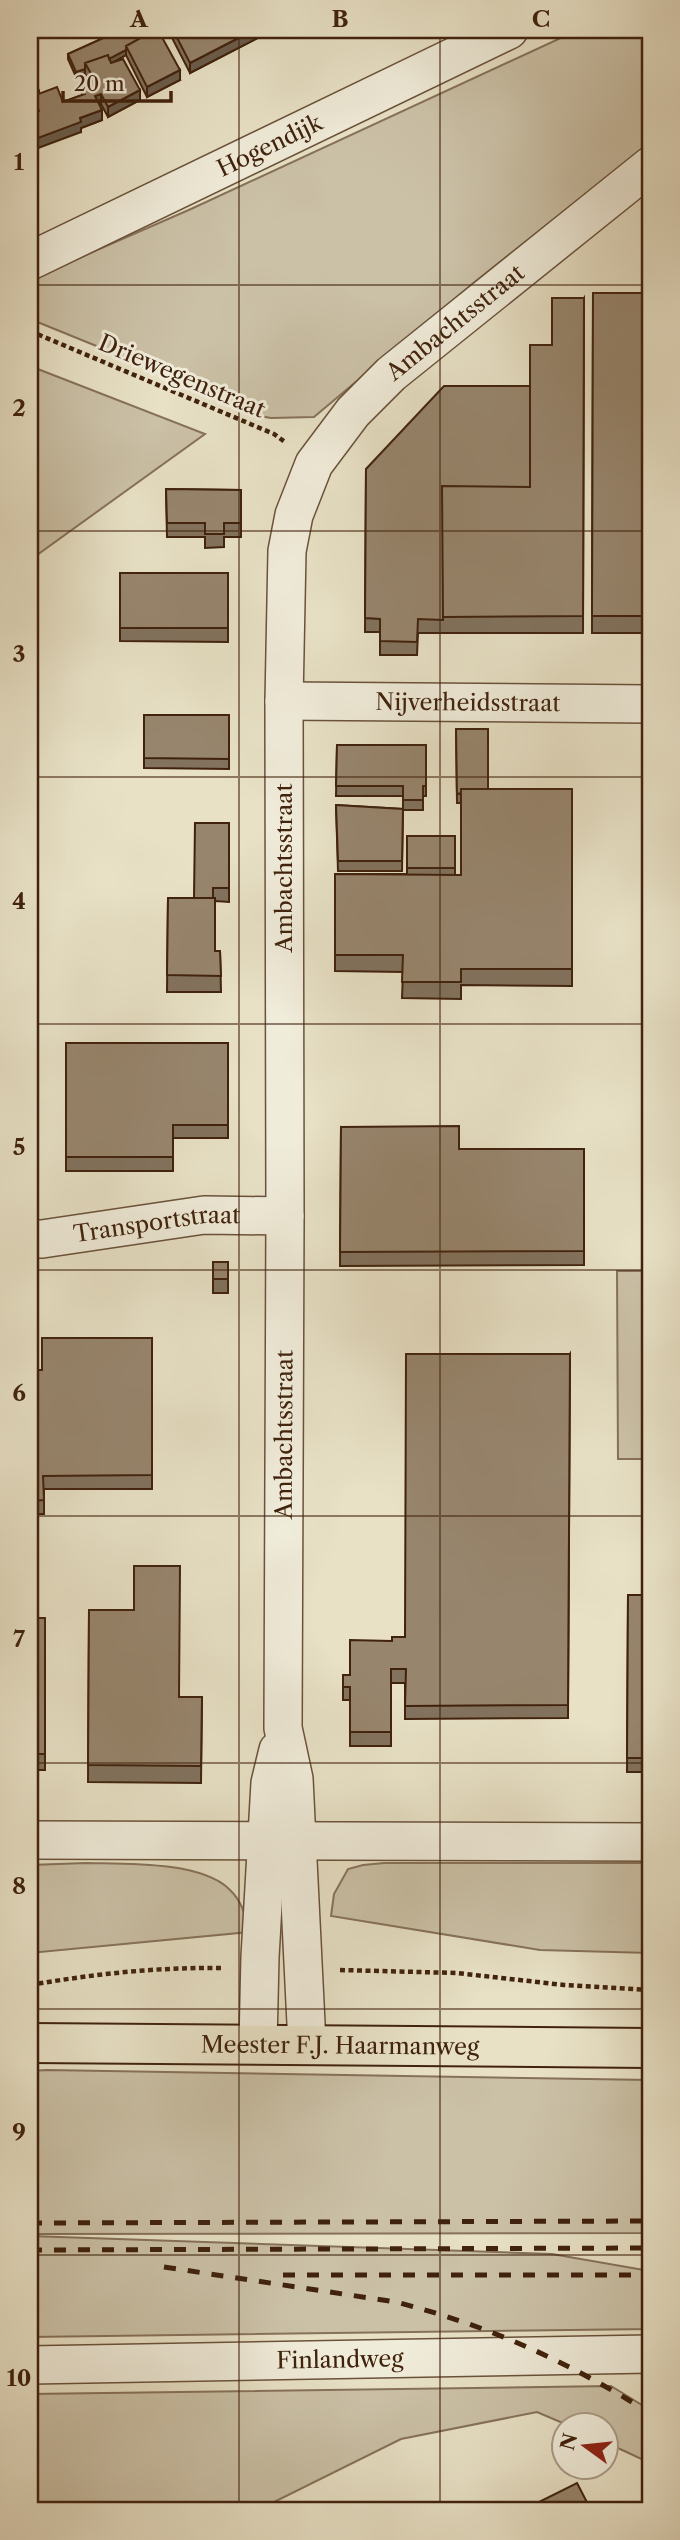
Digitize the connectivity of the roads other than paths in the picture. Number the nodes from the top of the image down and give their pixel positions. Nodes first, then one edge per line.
1 (509, 30) edge
2 (650, 166) edge
3 (30, 261) edge
4 (284, 701) junction
5 (650, 704) edge
6 (285, 1216) junction
7 (30, 1238) edge
8 (30, 1840) edge
9 (282, 1841) junction
10 (650, 1842) edge
11 (30, 2043) edge
12 (258, 2044) junction
13 (307, 2044) junction
14 (650, 2048) edge
15 (650, 2354) edge
16 (30, 2365) edge

1 - 3 street, Hogendijk
2 - 4 street, Ambachtsstraat
4 - 5 street, Nijverheidsstraat
4 - 6 street, Ambachtsstraat
6 - 7 street, Transportstraat
6 - 9 street, Ambachtsstraat
8 - 9 street
9 - 10 street
9 - 12 street, Ambachtsstraat
9 - 13 street, Ambachtsstraat
11 - 12 main road, Meester F.J. Haarmanweg
12 - 13 main road, Meester F.J. Haarmanweg
13 - 14 main road, Meester F.J. Haarmanweg
15 - 16 street, Finlandweg

